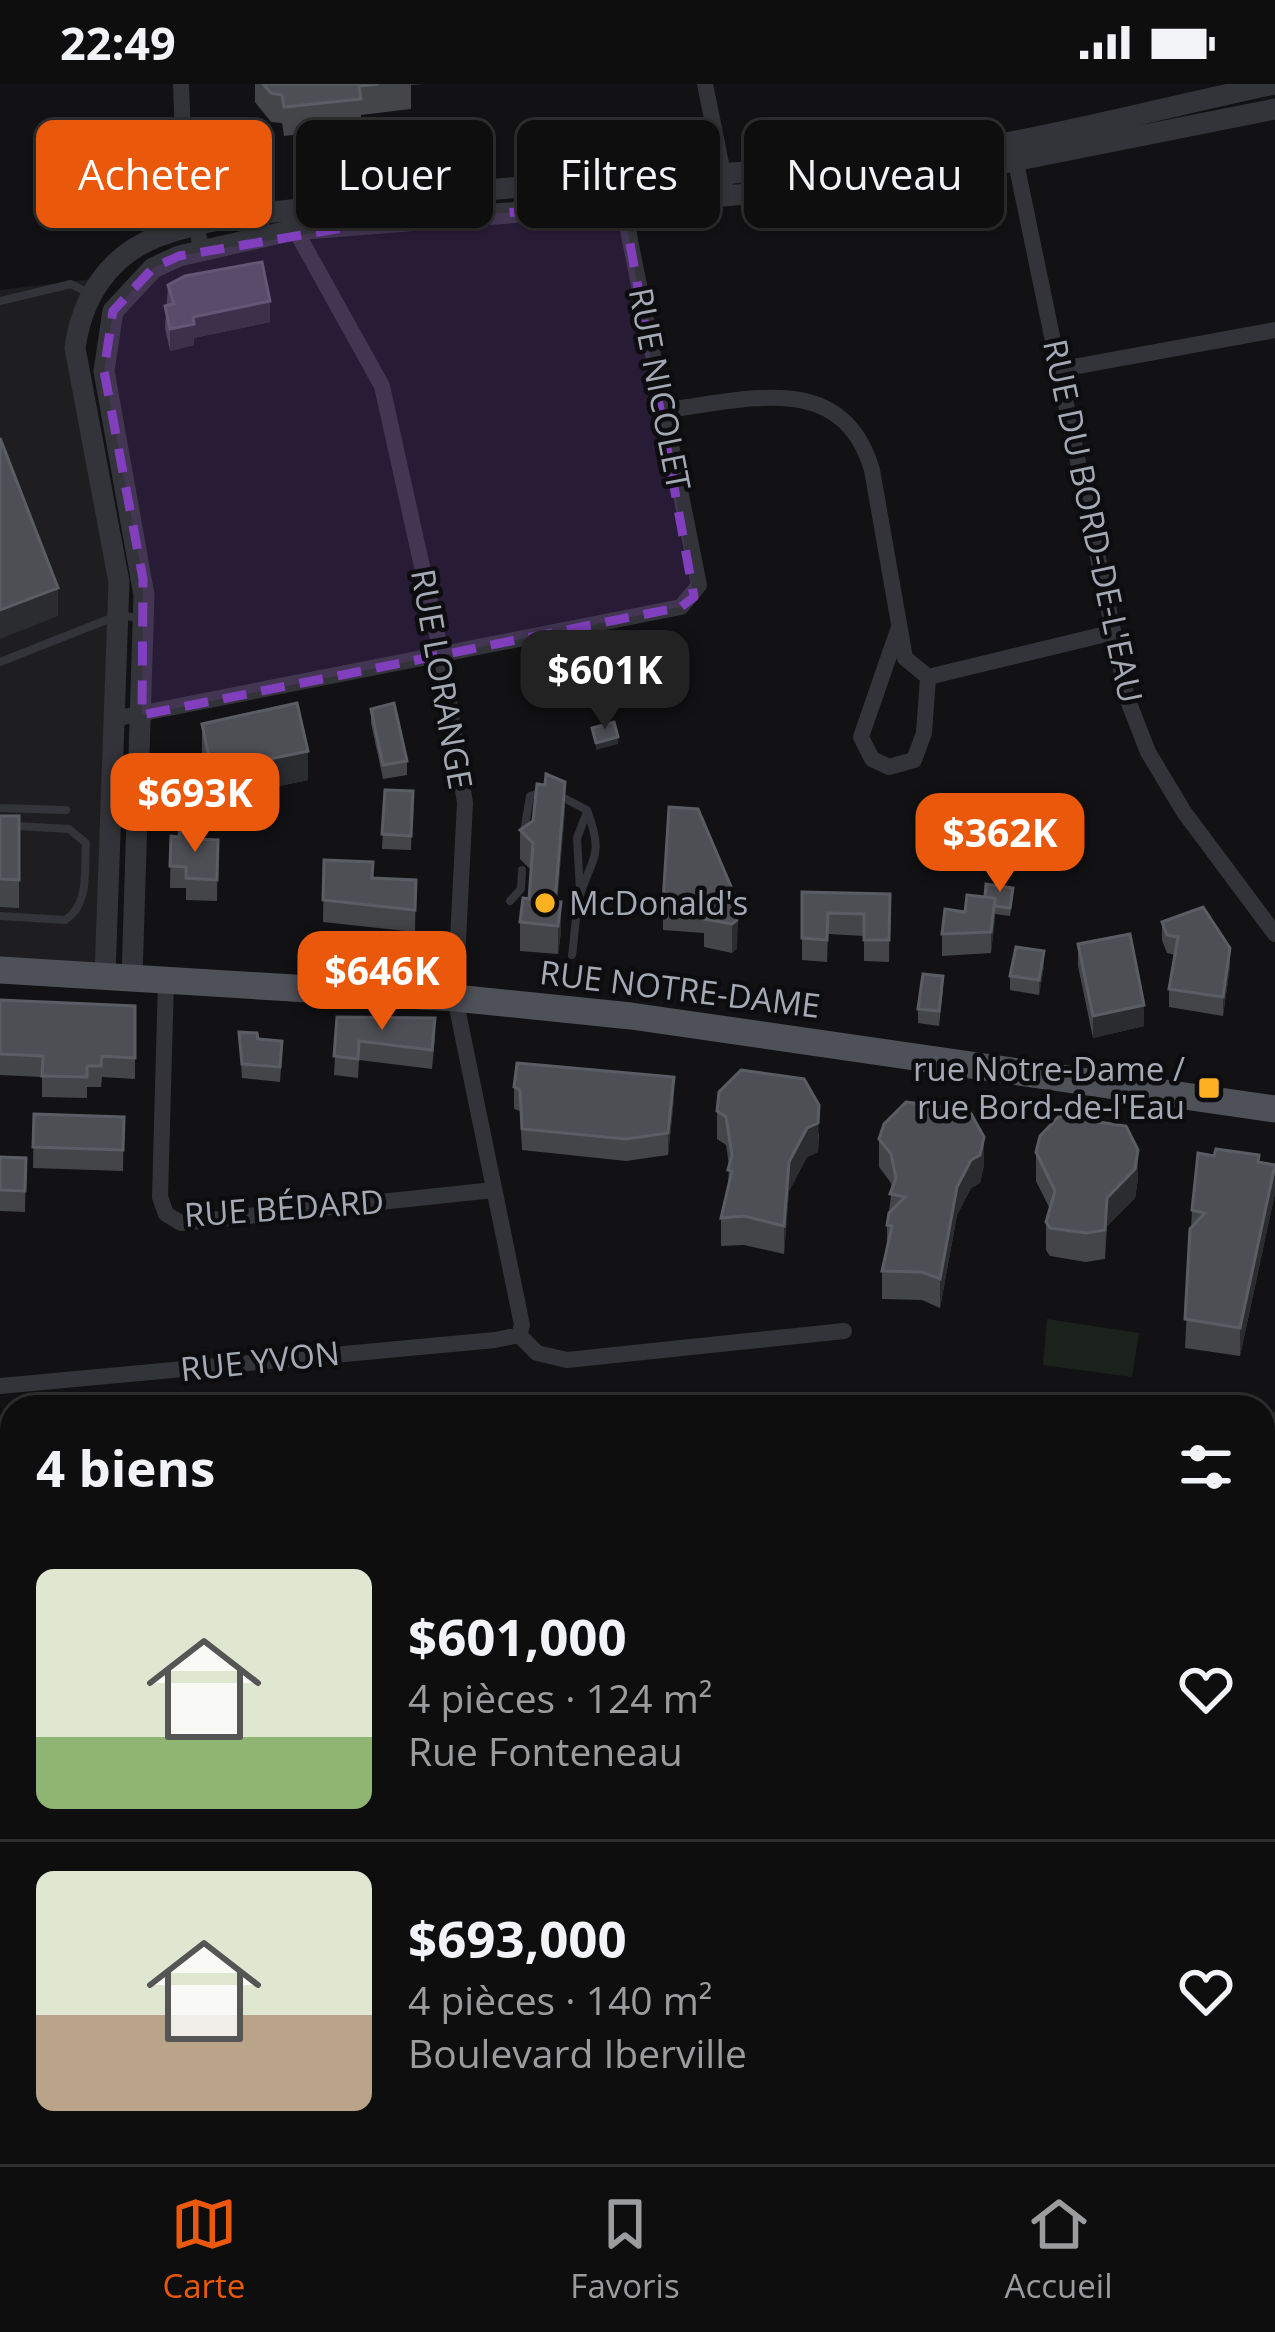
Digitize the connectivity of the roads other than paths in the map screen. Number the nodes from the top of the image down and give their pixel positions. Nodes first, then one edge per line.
1 (181, 84) edge
2 (705, 84) edge
3 (1275, 84) edge
4 (1275, 109) edge
5 (182, 120) edge
6 (1013, 151) junction
7 (720, 185) edge
8 (725, 185) junction
9 (720, 186) edge
10 (517, 193) edge
11 (517, 210) edge
12 (290, 221) junction
13 (272, 222) edge
14 (196, 228) edge
15 (200, 228) edge
16 (628, 228) edge
17 (201, 251) junction
18 (91, 295) junction
19 (0, 302) edge
20 (117, 305) junction
21 (1275, 330) edge
22 (1062, 368) junction
23 (665, 410) junction
24 (119, 615) junction
25 (144, 618) junction
26 (899, 626) junction
27 (1110, 633) junction
28 (442, 657) junction
29 (0, 662) edge
30 (928, 677) junction
31 (142, 716) junction
32 (118, 718) junction
33 (0, 808) edge
34 (587, 810) junction
35 (0, 825) edge
36 (53, 827) junction
37 (523, 850) edge
38 (522, 870) dead end
39 (581, 892) junction
40 (509, 902) dead end
41 (0, 916) edge
42 (1273, 928) edge
43 (572, 955) dead end
44 (0, 970) edge
45 (118, 976) junction
46 (166, 980) junction
47 (454, 998) junction
48 (1275, 1109) edge
49 (494, 1190) junction
50 (844, 1331) dead end
51 (519, 1335) junction
52 (0, 1386) edge

1 - 5 street
2 - 8 street
3 - 6 street
4 - 6 street
6 - 8 street
6 - 22 street, RUE DU BORD-DE-L'EAU
7 - 8 street
8 - 9 street
10 - 12 street
11 - 12 street
12 - 13 street
12 - 17 street
12 - 28 street, RUE LORANGE
14 - 18 street
15 - 17 street
16 - 23 street, RUE NICOLET
17 - 20 street
18 - 19 lane
18 - 20 street
18 - 24 street
20 - 25 street
21 - 22 street
22 - 27 street, RUE DU BORD-DE-L'EAU
23 - 26 street
23 - 28 street, RUE NICOLET
24 - 25 lane
24 - 29 lane
24 - 32 street
25 - 31 street
26 - 30 street
26 - 30 street
27 - 30 street
27 - 42 street, RUE DU BORD-DE-L'EAU
28 - 31 street
28 - 47 street, RUE LORANGE
31 - 32 street
31 - 45 street
32 - 45 street
33 - 36 lane
34 - 37 lane
34 - 39 lane
34 - 39 lane
35 - 36 lane
36 - 41 lane
38 - 40 lane
39 - 43 lane
44 - 45 main road, RUE NOTRE-DAME
45 - 46 main road, RUE NOTRE-DAME
46 - 47 main road, RUE NOTRE-DAME
46 - 49 street, RUE BÉDARD
47 - 48 main road, RUE NOTRE-DAME
47 - 49 street, RUE LORANGE
49 - 51 street, RUE LORANGE
50 - 51 street
51 - 52 street, RUE YVON

